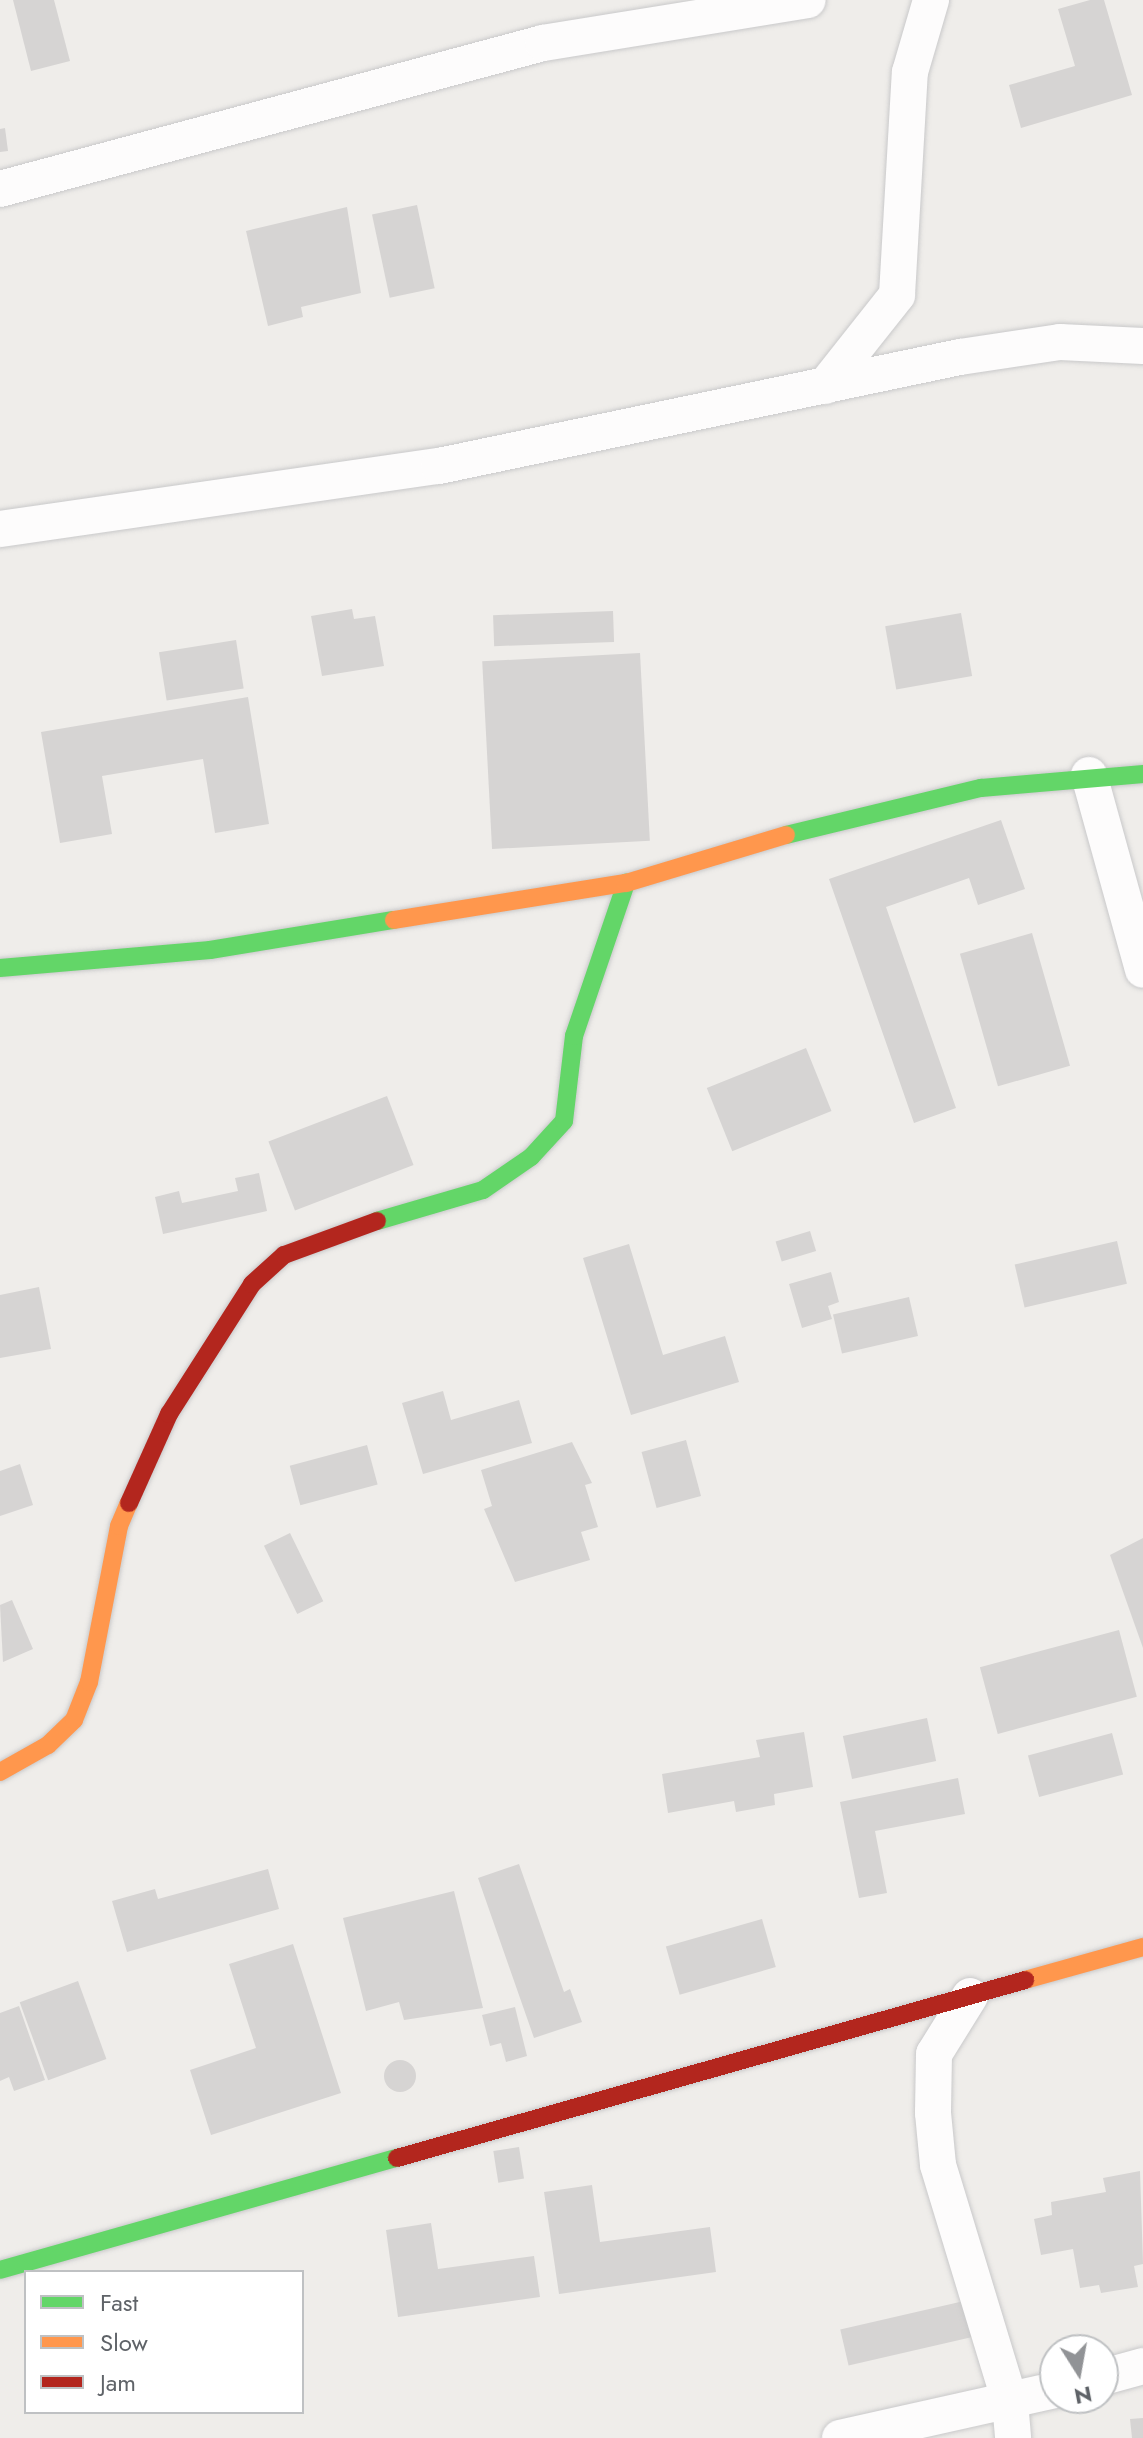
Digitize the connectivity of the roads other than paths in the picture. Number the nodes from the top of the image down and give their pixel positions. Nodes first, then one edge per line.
1 (808, 0) edge
2 (931, 0) edge
3 (0, 189) edge
4 (1143, 346) edge
5 (825, 386) junction
6 (0, 529) edge
7 (1143, 774) edge
8 (1089, 775) junction
9 (626, 883) junction
10 (0, 968) edge
11 (1143, 970) edge
12 (0, 1772) edge
13 (1143, 1947) edge
14 (970, 1996) junction
15 (0, 2270) edge
16 (1143, 2366) edge
17 (1119, 2373) edge
18 (1039, 2394) edge
19 (1010, 2402) junction
20 (840, 2438) edge
21 (1013, 2438) edge

1 - 3 street
2 - 5 street
4 - 5 street
5 - 6 street
7 - 8 street
8 - 9 street
8 - 11 street
9 - 10 street
9 - 12 street
13 - 14 street
14 - 15 street
14 - 19 street
16 - 17 street
18 - 19 street
19 - 20 street
19 - 21 street

